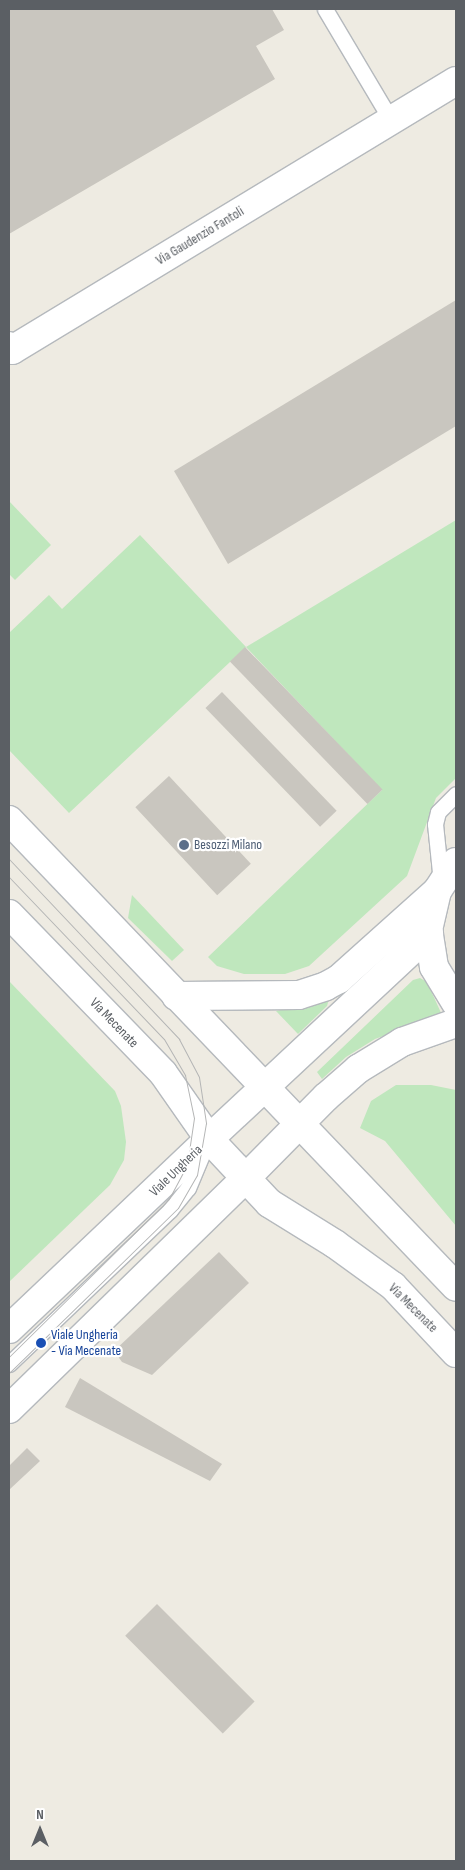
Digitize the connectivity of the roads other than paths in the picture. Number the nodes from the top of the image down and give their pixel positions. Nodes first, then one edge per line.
1 (326, 9) edge
2 (456, 81) edge
3 (391, 120) junction
4 (9, 346) edge
5 (456, 794) edge
6 (9, 820) edge
7 (445, 879) edge
8 (9, 914) edge
9 (429, 934) junction
10 (176, 996) junction
11 (456, 1003) edge
12 (456, 1023) edge
13 (266, 1089) junction
14 (300, 1123) junction
15 (208, 1140) junction
16 (245, 1179) junction
17 (456, 1287) edge
18 (9, 1329) edge
19 (456, 1354) edge
20 (9, 1364) edge
21 (9, 1409) edge

1 - 3 lane
2 - 3 main road, Via Gaudenzio Fantoli
3 - 4 main road, Via Gaudenzio Fantoli
5 - 7 lane
6 - 10 main road
7 - 9 main road
7 - 10 main road
8 - 15 main road, Via Mecenate
9 - 11 main road
9 - 13 main road
10 - 13 main road
12 - 14 main road
13 - 14 main road
13 - 15 main road
14 - 16 main road
14 - 17 main road
15 - 16 main road, Via Mecenate
15 - 18 main road, Viale Ungheria
15 - 20 lane, Viale Ungheria
16 - 19 main road, Via Mecenate
16 - 21 main road

